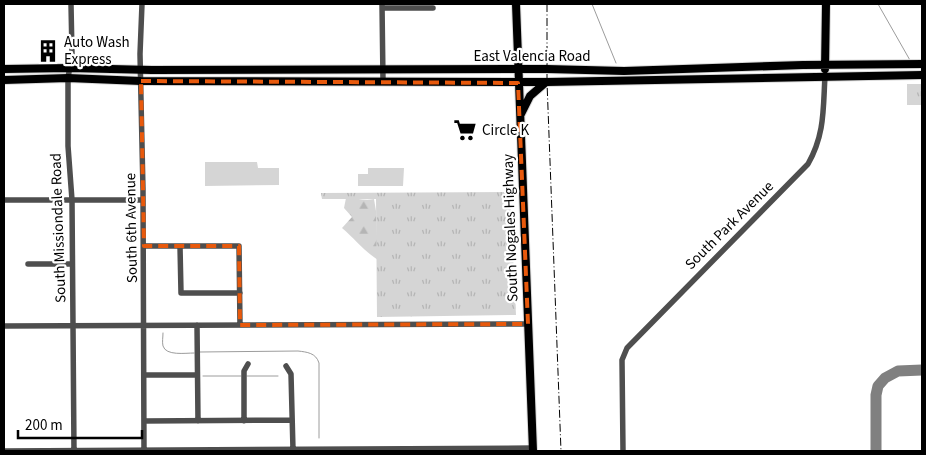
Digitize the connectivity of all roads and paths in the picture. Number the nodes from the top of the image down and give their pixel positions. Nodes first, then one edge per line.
1 (71, 4) edge
2 (142, 4) edge
3 (516, 4) edge
4 (826, 4) edge
5 (382, 6) edge
6 (433, 8) dead end
7 (922, 64) edge
8 (825, 65) junction
9 (70, 68) junction
10 (4, 69) edge
11 (517, 69) junction
12 (725, 69) junction
13 (141, 70) junction
14 (278, 70) junction
15 (383, 70) junction
16 (624, 70) junction
17 (922, 75) edge
18 (825, 76) junction
19 (68, 78) junction
20 (725, 79) junction
21 (4, 80) edge
22 (278, 81) junction
23 (383, 81) junction
24 (624, 81) junction
25 (141, 82) junction
26 (518, 82) junction
27 (547, 82) junction
28 (519, 119) junction
29 (4, 200) edge
30 (72, 200) junction
31 (143, 200) junction
32 (144, 246) junction
33 (180, 246) junction
34 (28, 264) dead end
35 (72, 264) junction
36 (240, 293) junction
37 (528, 324) junction
38 (196, 325) junction
39 (240, 325) junction
40 (4, 326) edge
41 (73, 326) junction
42 (144, 326) junction
43 (248, 364) dead end
44 (286, 366) dead end
45 (144, 375) junction
46 (197, 375) junction
47 (292, 420) junction
48 (144, 421) junction
49 (198, 421) junction
50 (244, 421) junction
51 (533, 449) edge
52 (293, 450) junction
53 (4, 451) edge
54 (16, 451) edge
55 (74, 451) edge
56 (144, 451) edge
57 (196, 451) edge
58 (244, 451) edge
59 (623, 451) edge

1 - 9 street, South Missiondale Road
2 - 13 street, South 6th Avenue
3 - 11 main road, South Nogales Highway
4 - 8 main road, South Park Avenue
5 - 6 street
5 - 15 street
7 - 8 main road, East Valencia Road
8 - 12 main road, East Valencia Road
8 - 18 main road, South Park Avenue
9 - 10 main road, East Valencia Road
9 - 13 main road, East Valencia Road
9 - 19 street, South Missiondale Road
11 - 15 main road, East Valencia Road
11 - 16 main road, East Valencia Road
11 - 26 main road, South Nogales Highway
12 - 16 main road, East Valencia Road
12 - 20 main road
13 - 14 main road, East Valencia Road
13 - 25 street, South 6th Avenue
14 - 15 main road, East Valencia Road
14 - 22 main road
15 - 23 street
16 - 24 main road
17 - 18 main road, East Valencia Road
18 - 20 main road, East Valencia Road
18 - 59 street, South Park Avenue
19 - 21 main road, East Valencia Road
19 - 25 main road, East Valencia Road
19 - 30 street, South Missiondale Road
20 - 24 main road, East Valencia Road
22 - 23 main road, East Valencia Road
22 - 25 main road, East Valencia Road
23 - 26 main road, East Valencia Road
24 - 27 main road, East Valencia Road
25 - 31 street, South 6th Avenue
26 - 27 main road, East Valencia Road
26 - 28 main road, South Nogales Highway
27 - 28 main road
28 - 37 main road, South Nogales Highway
29 - 30 street
30 - 31 street
30 - 35 street, South Missiondale Road
31 - 32 street, South 6th Avenue
32 - 33 street
32 - 42 street, South 6th Avenue
33 - 36 street
33 - 36 street
34 - 35 street
35 - 41 street, South Missiondale Road
36 - 39 street
37 - 39 street
37 - 51 main road, South Nogales Highway
38 - 39 street
38 - 42 street
38 - 46 street
40 - 41 street
41 - 42 street
41 - 55 street, South Missiondale Road
42 - 45 street, South 6th Avenue
43 - 50 street
44 - 47 street
45 - 46 street
45 - 48 street, South 6th Avenue
46 - 49 street
47 - 50 street
47 - 52 street
48 - 49 street
48 - 56 street, South 6th Avenue
49 - 50 street
51 - 52 street
52 - 58 street
53 - 54 street
54 - 55 street
55 - 56 street
56 - 57 street
57 - 58 street

